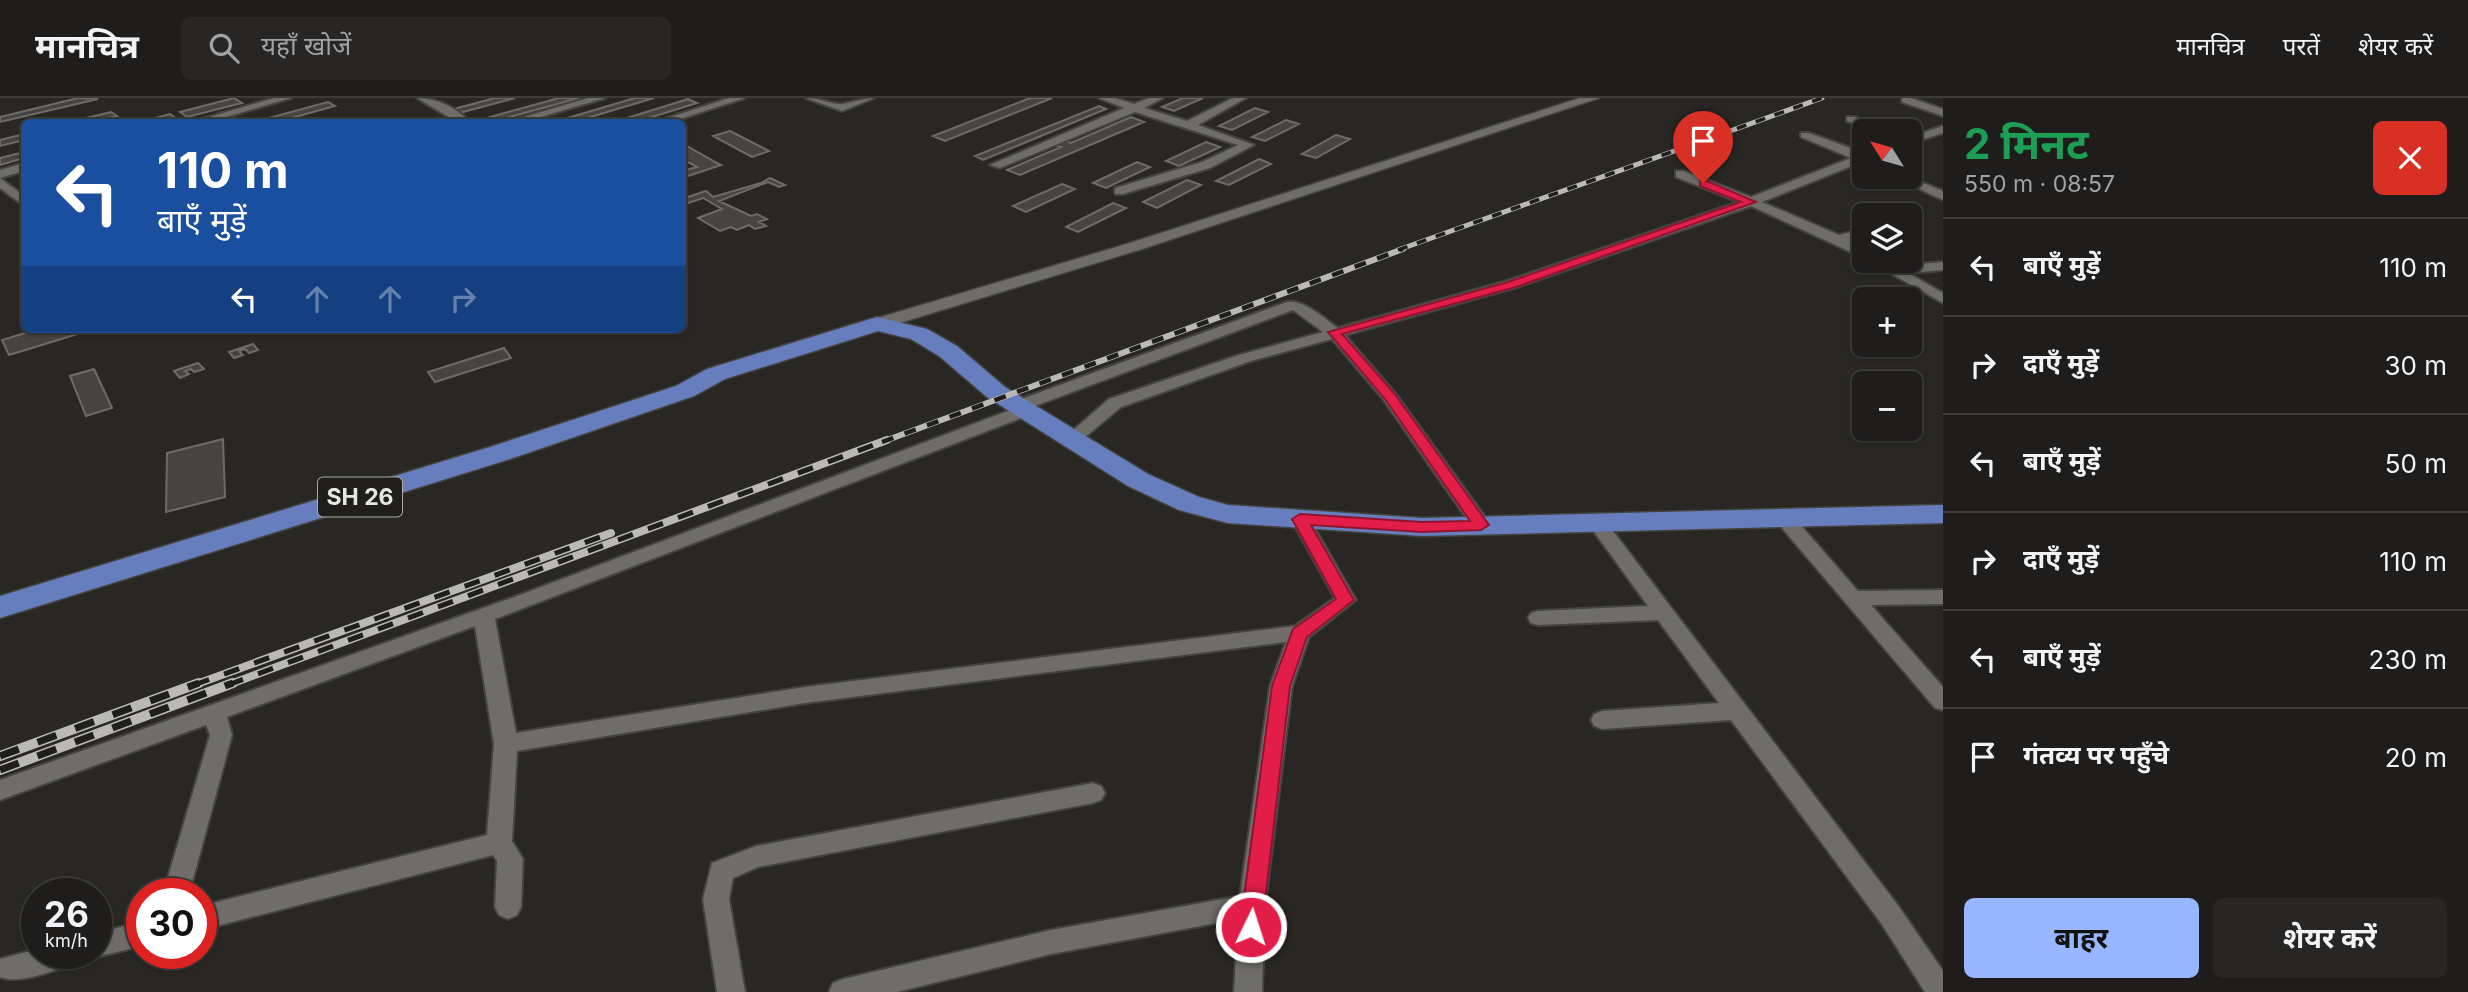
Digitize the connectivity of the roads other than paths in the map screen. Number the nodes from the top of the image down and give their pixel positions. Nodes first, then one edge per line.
1 (286, 98) edge
2 (422, 98) edge
3 (600, 98) edge
4 (740, 98) edge
5 (811, 98) edge
6 (869, 98) edge
7 (1104, 98) edge
8 (1158, 98) edge
9 (1241, 98) edge
10 (1593, 98) edge
11 (1906, 100) dead end
12 (1134, 108) junction
13 (1943, 113) edge
14 (209, 119) edge
15 (461, 119) edge
16 (524, 119) edge
17 (671, 119) edge
18 (1189, 125) junction
19 (1943, 129) edge
20 (1805, 135) dead end
21 (1922, 136) edge
22 (1852, 155) edge
23 (1852, 163) edge
24 (996, 165) dead end
25 (21, 168) edge
26 (0, 174) edge
27 (1680, 174) dead end
28 (0, 182) edge
29 (1922, 187) edge
30 (1119, 191) dead end
31 (1943, 196) edge
32 (21, 200) edge
33 (1751, 202) junction
34 (1852, 236) edge
35 (1837, 240) junction
36 (1852, 248) edge
37 (1943, 266) edge
38 (1922, 268) edge
39 (1898, 273) edge
40 (1943, 299) edge
41 (1296, 307) joint
42 (877, 324) junction
43 (1334, 332) junction
44 (716, 374) junction
45 (1022, 408) junction
46 (1072, 439) junction
47 (1943, 514) edge
48 (1784, 518) junction
49 (1300, 519) junction
50 (1596, 523) junction
51 (1481, 525) junction
52 (0, 595) edge
53 (1943, 597) edge
54 (1853, 598) junction
55 (0, 607) edge
56 (1662, 613) junction
57 (484, 616) junction
58 (1538, 618) dead end
59 (1300, 633) junction
60 (1919, 675) junction
61 (1943, 675) edge
62 (1943, 702) edge
63 (1735, 711) junction
64 (214, 712) junction
65 (1602, 720) dead end
66 (506, 744) junction
67 (0, 790) edge
68 (1093, 793) dead end
69 (499, 844) junction
70 (181, 878) edge
71 (1252, 905) junction
72 (508, 907) dead end
73 (217, 914) edge
74 (21, 965) edge
75 (9, 968) dead end
76 (731, 992) edge
77 (843, 992) edge
78 (1248, 992) edge
79 (1941, 992) edge

1 - 14 street
2 - 15 street
3 - 16 street
4 - 17 street
5 - 6 street
7 - 12 street
8 - 12 street
9 - 18 street
10 - 42 street
11 - 13 street
12 - 18 street
12 - 24 street
18 - 30 street
19 - 21 street
20 - 22 street
23 - 33 street
25 - 26 street
27 - 33 street
28 - 32 street
29 - 31 street
33 - 35 street
33 - 43 street
34 - 35 street
35 - 36 street
37 - 38 street
39 - 40 street
41 - 43 street
41 - 45 street
42 - 44 main road, SH 26
42 - 45 main road
43 - 46 street
43 - 51 street
44 - 52 main road
44 - 55 main road, SH 26
45 - 46 main road
45 - 57 street
46 - 49 main road
47 - 48 main road
48 - 50 main road
48 - 54 street
49 - 51 main road
49 - 59 street
50 - 51 main road
50 - 56 street
53 - 54 street
54 - 60 street
56 - 58 street
56 - 63 street
57 - 64 street
57 - 66 street
59 - 66 street
59 - 71 street
60 - 61 street
60 - 62 street
63 - 65 street
63 - 79 street
64 - 67 street
64 - 70 street
66 - 69 street
68 - 76 street
69 - 72 street
69 - 73 street
71 - 77 street
71 - 78 street
74 - 75 street

